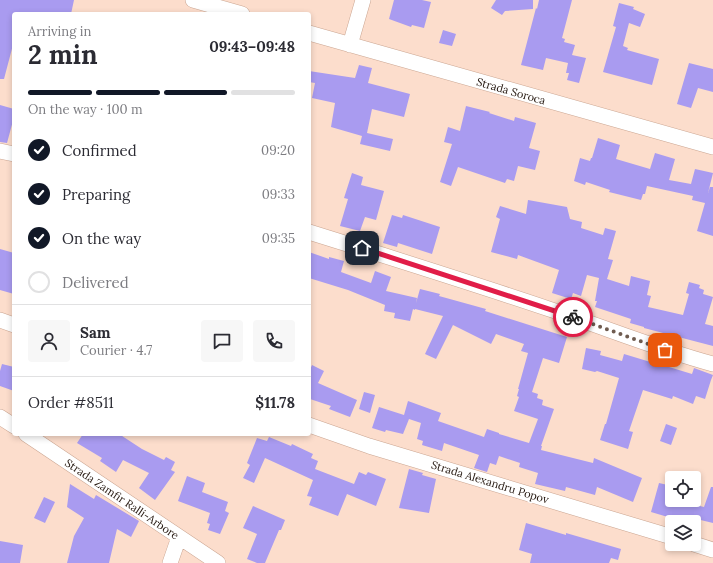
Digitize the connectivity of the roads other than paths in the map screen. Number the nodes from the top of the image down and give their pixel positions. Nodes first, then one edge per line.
1 (193, 0) edge
2 (363, 0) edge
3 (235, 12) edge
4 (311, 34) edge
5 (350, 45) junction
6 (713, 147) edge
7 (0, 151) edge
8 (12, 154) edge
9 (311, 233) edge
10 (0, 320) edge
11 (12, 323) edge
12 (713, 364) edge
13 (0, 417) edge
14 (12, 425) edge
15 (311, 426) edge
16 (29, 436) edge
17 (665, 535) edge
18 (179, 537) junction
19 (701, 546) edge
20 (713, 550) edge
21 (170, 563) edge
22 (218, 563) edge

1 - 3 street
2 - 5 street
4 - 5 street, Strada Soroca
5 - 6 street, Strada Soroca
7 - 8 street
9 - 12 street
10 - 11 street
13 - 14 street
15 - 17 street, Strada Alexandru Popov
16 - 18 street, Strada Zamfir Ralli-Arbore
18 - 21 street
18 - 22 street, Strada Zamfir Ralli-Arbore
19 - 20 street

